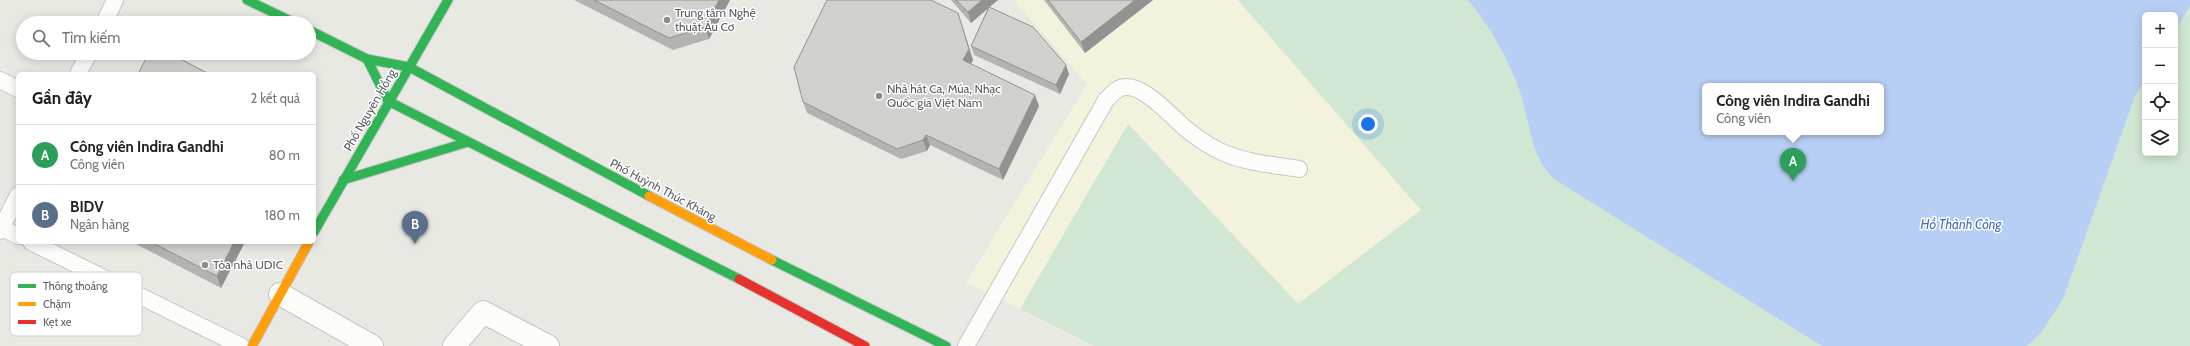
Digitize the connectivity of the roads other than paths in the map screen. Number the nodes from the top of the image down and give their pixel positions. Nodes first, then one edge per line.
1 (115, 0) edge
2 (247, 0) edge
3 (448, 0) edge
4 (107, 16) edge
5 (280, 16) edge
6 (316, 34) edge
7 (367, 59) junction
8 (85, 60) edge
9 (409, 67) junction
10 (79, 72) edge
11 (0, 80) edge
12 (16, 88) edge
13 (388, 101) junction
14 (468, 142) junction
15 (1299, 169) dead end
16 (343, 180) junction
17 (16, 199) edge
18 (316, 228) edge
19 (1, 229) edge
20 (16, 235) edge
21 (35, 244) edge
22 (308, 244) edge
23 (92, 272) edge
24 (280, 294) junction
25 (142, 297) edge
26 (241, 346) edge
27 (252, 346) edge
28 (372, 346) edge
29 (454, 346) edge
30 (548, 346) edge
31 (865, 346) edge
32 (946, 346) edge
33 (966, 346) edge

1 - 4 lane
2 - 5 main road
3 - 9 main road, Phố Nguyên Hồng
6 - 7 main road, Phố Huỳnh Thúc Kháng
7 - 9 main road, Phố Huỳnh Thúc Kháng
7 - 13 main road
8 - 10 lane
9 - 13 main road, Phố Nguyên Hồng
9 - 32 main road, Phố Huỳnh Thúc Kháng
11 - 12 lane
13 - 14 main road
13 - 16 main road, Phố Nguyên Hồng
14 - 16 main road
14 - 31 main road
15 - 33 lane
16 - 18 main road, Phố Nguyên Hồng
17 - 19 lane
19 - 20 lane
21 - 23 lane
22 - 24 main road
24 - 27 main road
24 - 28 street
25 - 26 lane
29 - 30 street

